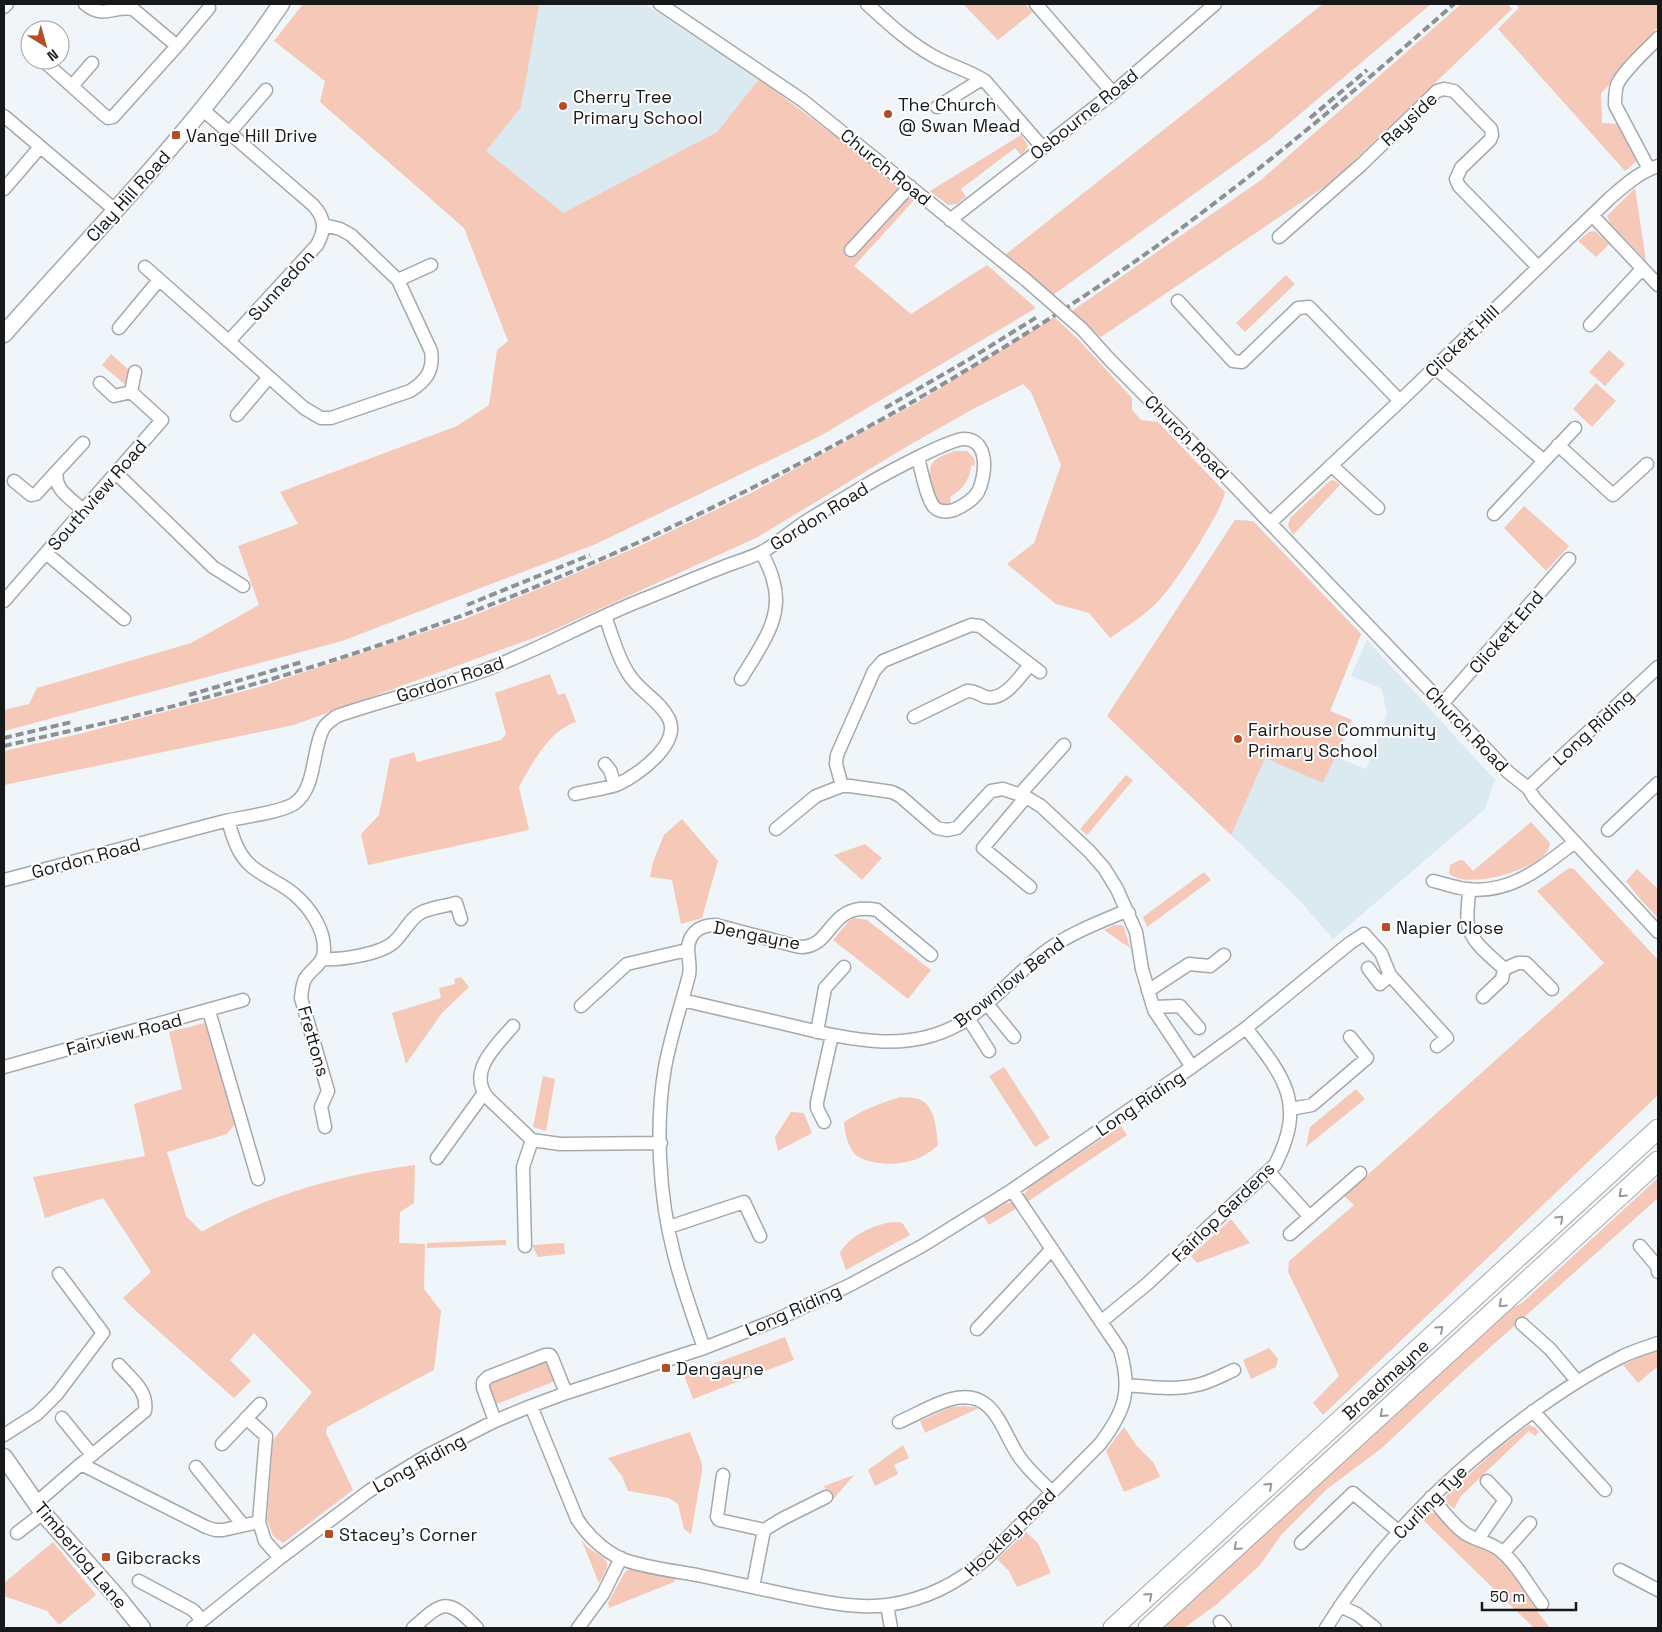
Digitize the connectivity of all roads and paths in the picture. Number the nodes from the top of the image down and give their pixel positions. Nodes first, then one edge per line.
1 (7, 4) edge
2 (85, 4) edge
3 (281, 4) edge
4 (660, 4) edge
5 (867, 4) edge
6 (1036, 4) edge
7 (1215, 4) edge
8 (4, 7) edge
9 (210, 8) dead end
10 (1658, 38) edge
11 (177, 46) junction
12 (92, 63) dead end
13 (55, 70) edge
14 (982, 79) junction
15 (72, 86) junction
16 (266, 90) dead end
17 (1113, 93) junction
18 (937, 107) dead end
19 (203, 110) junction
20 (4, 116) edge
21 (230, 132) junction
22 (40, 147) junction
23 (1042, 148) junction
24 (1653, 168) edge
25 (910, 186) junction
26 (4, 189) edge
27 (115, 210) junction
28 (1592, 216) junction
29 (950, 220) junction
30 (324, 225) junction
31 (1279, 237) dead end
32 (851, 250) dead end
33 (431, 265) dead end
34 (145, 267) dead end
35 (1538, 267) junction
36 (1642, 269) junction
37 (159, 280) junction
38 (398, 280) junction
39 (1658, 285) edge
40 (1178, 301) dead end
41 (1590, 325) dead end
42 (119, 328) dead end
43 (4, 334) edge
44 (229, 341) junction
45 (1434, 367) junction
46 (135, 372) dead end
47 (269, 377) junction
48 (100, 383) dead end
49 (131, 392) junction
50 (1400, 401) junction
51 (238, 415) dead end
52 (1575, 428) dead end
53 (83, 443) dead end
54 (1558, 445) junction
55 (918, 458) junction
56 (1543, 460) junction
57 (1647, 464) dead end
58 (1331, 466) junction
59 (57, 471) junction
60 (116, 473) junction
61 (14, 481) dead end
62 (1378, 508) dead end
63 (83, 510) junction
64 (1494, 514) dead end
65 (1270, 523) junction
66 (762, 552) junction
67 (46, 553) junction
68 (1569, 559) dead end
69 (243, 586) dead end
70 (4, 601) edge
71 (605, 616) junction
72 (124, 618) dead end
73 (1658, 666) edge
74 (741, 679) dead end
75 (1442, 704) junction
76 (914, 717) dead end
77 (1064, 745) dead end
78 (605, 764) dead end
79 (1658, 783) edge
80 (615, 785) junction
81 (842, 786) junction
82 (1528, 788) junction
83 (575, 794) dead end
84 (1023, 796) junction
85 (228, 821) junction
86 (776, 829) dead end
87 (1608, 830) dead end
88 (1575, 842) junction
89 (4, 880) edge
90 (1433, 881) dead end
91 (1030, 887) dead end
92 (1469, 889) junction
93 (1128, 914) junction
94 (461, 919) dead end
95 (1658, 932) edge
96 (688, 950) junction
97 (1224, 955) dead end
98 (931, 956) dead end
99 (323, 959) junction
100 (844, 967) dead end
101 (1368, 968) dead end
102 (1504, 969) junction
103 (1390, 974) junction
104 (1552, 989) dead end
105 (1148, 991) junction
106 (1483, 997) dead end
107 (243, 1000) dead end
108 (682, 1000) junction
109 (987, 1004) junction
110 (581, 1006) dead end
111 (1153, 1007) junction
112 (209, 1011) junction
113 (968, 1018) junction
114 (513, 1026) dead end
115 (1198, 1028) dead end
116 (1246, 1028) junction
117 (817, 1032) junction
118 (832, 1035) junction
119 (1014, 1037) dead end
120 (1350, 1037) dead end
121 (1438, 1046) dead end
122 (989, 1051) dead end
123 (4, 1067) edge
124 (1192, 1067) junction
125 (484, 1093) junction
126 (1291, 1109) junction
127 (824, 1122) dead end
128 (324, 1127) dead end
129 (1658, 1129) edge
130 (532, 1140) junction
131 (661, 1143) junction
132 (437, 1158) dead end
133 (1658, 1161) edge
134 (1269, 1172) junction
135 (1360, 1172) dead end
136 (258, 1179) dead end
137 (1012, 1190) junction
138 (1310, 1217) junction
139 (669, 1227) junction
140 (1290, 1234) dead end
141 (760, 1236) dead end
142 (525, 1246) dead end
143 (1640, 1246) dead end
144 (1052, 1249) junction
145 (1658, 1272) edge
146 (59, 1274) dead end
147 (1102, 1321) junction
148 (1522, 1324) dead end
149 (977, 1329) dead end
150 (1658, 1343) edge
151 (704, 1348) junction
152 (119, 1365) dead end
153 (1234, 1370) dead end
154 (1577, 1381) junction
155 (1126, 1385) junction
156 (566, 1393) junction
157 (260, 1404) dead end
158 (531, 1406) junction
159 (1533, 1412) junction
160 (62, 1418) dead end
161 (246, 1418) junction
162 (495, 1421) junction
163 (899, 1422) dead end
164 (4, 1435) edge
165 (222, 1444) dead end
166 (92, 1455) junction
167 (80, 1465) junction
168 (196, 1467) dead end
169 (6, 1468) edge
170 (723, 1475) dead end
171 (1487, 1481) dead end
172 (1605, 1490) dead end
173 (1052, 1492) junction
174 (826, 1497) dead end
175 (1431, 1497) junction
176 (40, 1508) junction
177 (259, 1522) junction
178 (1530, 1523) dead end
179 (243, 1525) junction
180 (764, 1530) junction
181 (1398, 1531) junction
182 (17, 1533) dead end
183 (1478, 1539) junction
184 (1301, 1543) dead end
185 (1503, 1553) junction
186 (280, 1558) junction
187 (621, 1558) junction
188 (1620, 1570) dead end
189 (139, 1581) dead end
190 (753, 1587) junction
191 (1658, 1590) edge
192 (1542, 1604) dead end
193 (887, 1605) junction
194 (1340, 1606) junction
195 (198, 1624) edge
196 (142, 1628) edge
197 (413, 1628) edge
198 (477, 1628) edge
199 (578, 1628) edge
200 (891, 1628) edge
201 (1113, 1628) edge
202 (1148, 1628) edge
203 (1326, 1628) edge
204 (1375, 1628) edge

1 - 8 street
2 - 11 street
3 - 19 street, Clay Hill Road
4 - 25 street, Church Road
5 - 14 street
6 - 17 street
7 - 17 street, Osbourne Road
9 - 11 street
10 - 24 street
11 - 15 street
12 - 15 street
13 - 15 street
14 - 18 street
14 - 23 street
16 - 21 street
17 - 23 street, Osbourne Road
19 - 21 street
19 - 27 street, Clay Hill Road
20 - 22 street
21 - 30 street
22 - 26 street
22 - 27 street
23 - 29 street, Osbourne Road
24 - 28 street, Clickett Hill
25 - 29 street, Church Road
25 - 32 street
27 - 43 street, Clay Hill Road
28 - 35 street, Clickett Hill
28 - 36 street
29 - 65 street, Church Road, bridge
30 - 38 street
30 - 44 street, Sunnedon
31 - 35 street, Rayside
33 - 38 street
34 - 37 street
35 - 45 street, Clickett Hill
36 - 39 street
36 - 41 street
37 - 42 street
37 - 44 street
38 - 47 street
40 - 50 street
44 - 47 street
45 - 50 street, Clickett Hill
45 - 56 street
46 - 49 street
47 - 51 street
48 - 49 street
49 - 60 street, Southview Road
50 - 58 street, Clickett Hill
52 - 54 street
53 - 59 street
54 - 56 street
54 - 57 street
55 - 55 street, Gordon Road
55 - 66 street, Gordon Road
56 - 64 street
58 - 62 street
58 - 65 street, Clickett Hill
59 - 61 street
59 - 63 street
60 - 63 street, Southview Road
60 - 69 street
63 - 67 street, Southview Road
65 - 75 street, Church Road
66 - 71 street, Gordon Road
66 - 74 street
67 - 70 street, Southview Road
67 - 72 street
68 - 75 street, Clickett End
71 - 80 street
71 - 85 street, Gordon Road
73 - 82 street, Long Riding
75 - 82 street, Church Road
76 - 81 street
77 - 84 street
78 - 80 street
79 - 87 street
80 - 83 street
81 - 84 street
81 - 86 street
82 - 88 street, Church Road
84 - 91 street
84 - 93 street
85 - 89 street, Gordon Road
85 - 99 street
88 - 92 street
88 - 95 street, Church Road
90 - 92 street
92 - 102 street
93 - 105 street
93 - 109 street, Brownlow Bend
94 - 99 street
96 - 98 street, Dengayne
96 - 108 street
96 - 110 street
97 - 105 street
99 - 128 street, Frettons
100 - 117 street
101 - 103 street
102 - 104 street
102 - 106 street
103 - 116 street, Long Riding
103 - 121 street
105 - 111 street
107 - 112 street, Fairview Road
108 - 117 street, Brownlow Bend
108 - 131 street
109 - 113 street, Brownlow Bend
109 - 119 street
111 - 115 street
111 - 124 street
112 - 123 street, Fairview Road
112 - 136 street
113 - 118 street, Brownlow Bend
113 - 122 street
114 - 125 street
116 - 124 street, Long Riding
116 - 126 street, Fairlop Gardens
117 - 118 street, Brownlow Bend
118 - 127 street
120 - 126 street
124 - 137 street, Long Riding
125 - 130 street
125 - 132 street
126 - 134 street, Fairlop Gardens
201 -> 129 main road, Broadmayne
130 - 131 street
130 - 142 street
131 - 139 street
133 -> 202 main road, Broadmayne
134 - 138 street
134 - 147 street, Fairlop Gardens
135 - 138 street
137 - 144 street, Hockley Road
137 - 151 street, Long Riding
138 - 140 street
139 - 141 street
139 - 151 street
143 - 145 street
144 - 147 street, Hockley Road
144 - 149 street
146 - 164 street
147 - 155 street, Hockley Road
148 - 154 street
150 - 154 street, Curling Tye
151 - 156 street, Long Riding
152 - 166 street
153 - 155 street
154 - 159 street, Curling Tye
155 - 173 street, Hockley Road
156 - 158 street, Long Riding
156 - 162 street
157 - 161 street
158 - 162 street, Long Riding
158 - 187 street, Hockley Road
159 - 172 street
159 - 175 street, Curling Tye
160 - 166 street
161 - 165 street
161 - 177 street
162 - 186 street, Long Riding
163 - 173 street
166 - 167 street
167 - 176 street
167 - 179 street
168 - 179 street
169 - 176 street, Timberlog Lane
170 - 180 street
171 - 183 street
173 - 193 street, Hockley Road
174 - 180 street
175 - 181 street, Curling Tye
175 - 183 street
176 - 182 street
176 - 196 street, Timberlog Lane
177 - 179 street
177 - 186 street
178 - 185 street
180 - 190 street
181 - 184 street
181 - 194 street, Curling Tye
183 - 185 street
185 - 192 street
186 - 195 street, Long Riding
187 - 190 street, Hockley Road
187 - 199 street
188 - 191 street
189 - 195 street
190 - 193 street, Hockley Road
193 - 200 street
194 - 203 street, Curling Tye
194 - 204 street
197 - 198 street

